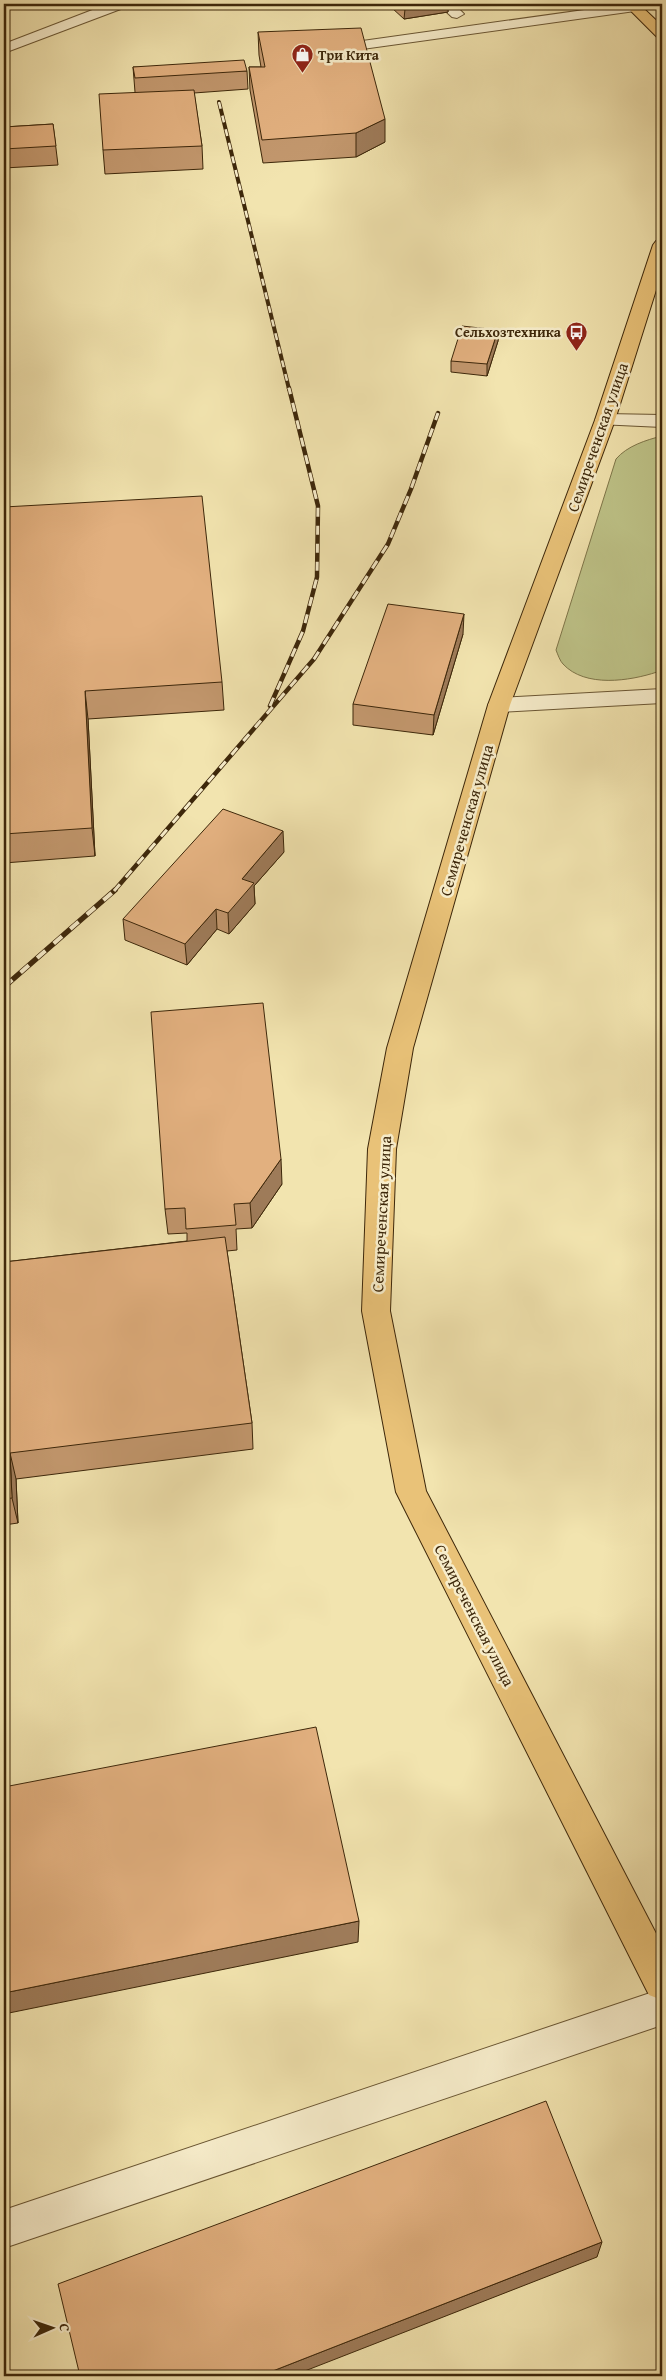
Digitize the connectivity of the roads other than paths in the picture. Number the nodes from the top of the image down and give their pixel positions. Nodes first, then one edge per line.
1 (121, 4) edge
2 (445, 4) edge
3 (633, 5) edge
4 (457, 14) dead end
5 (662, 34) edge
6 (348, 47) edge
7 (4, 49) edge
8 (662, 245) edge
9 (605, 420) junction
10 (662, 421) edge
11 (662, 696) edge
12 (499, 705) junction
13 (662, 1982) edge
14 (662, 2007) edge
15 (4, 2229) edge

1 - 7 street
2 - 4 street
3 - 5 main road
3 - 6 street
8 - 9 main road, Семиреченская улица
9 - 10 street
9 - 12 main road, Семиреченская улица
11 - 12 street
12 - 13 main road, Семиреченская улица
14 - 15 street

